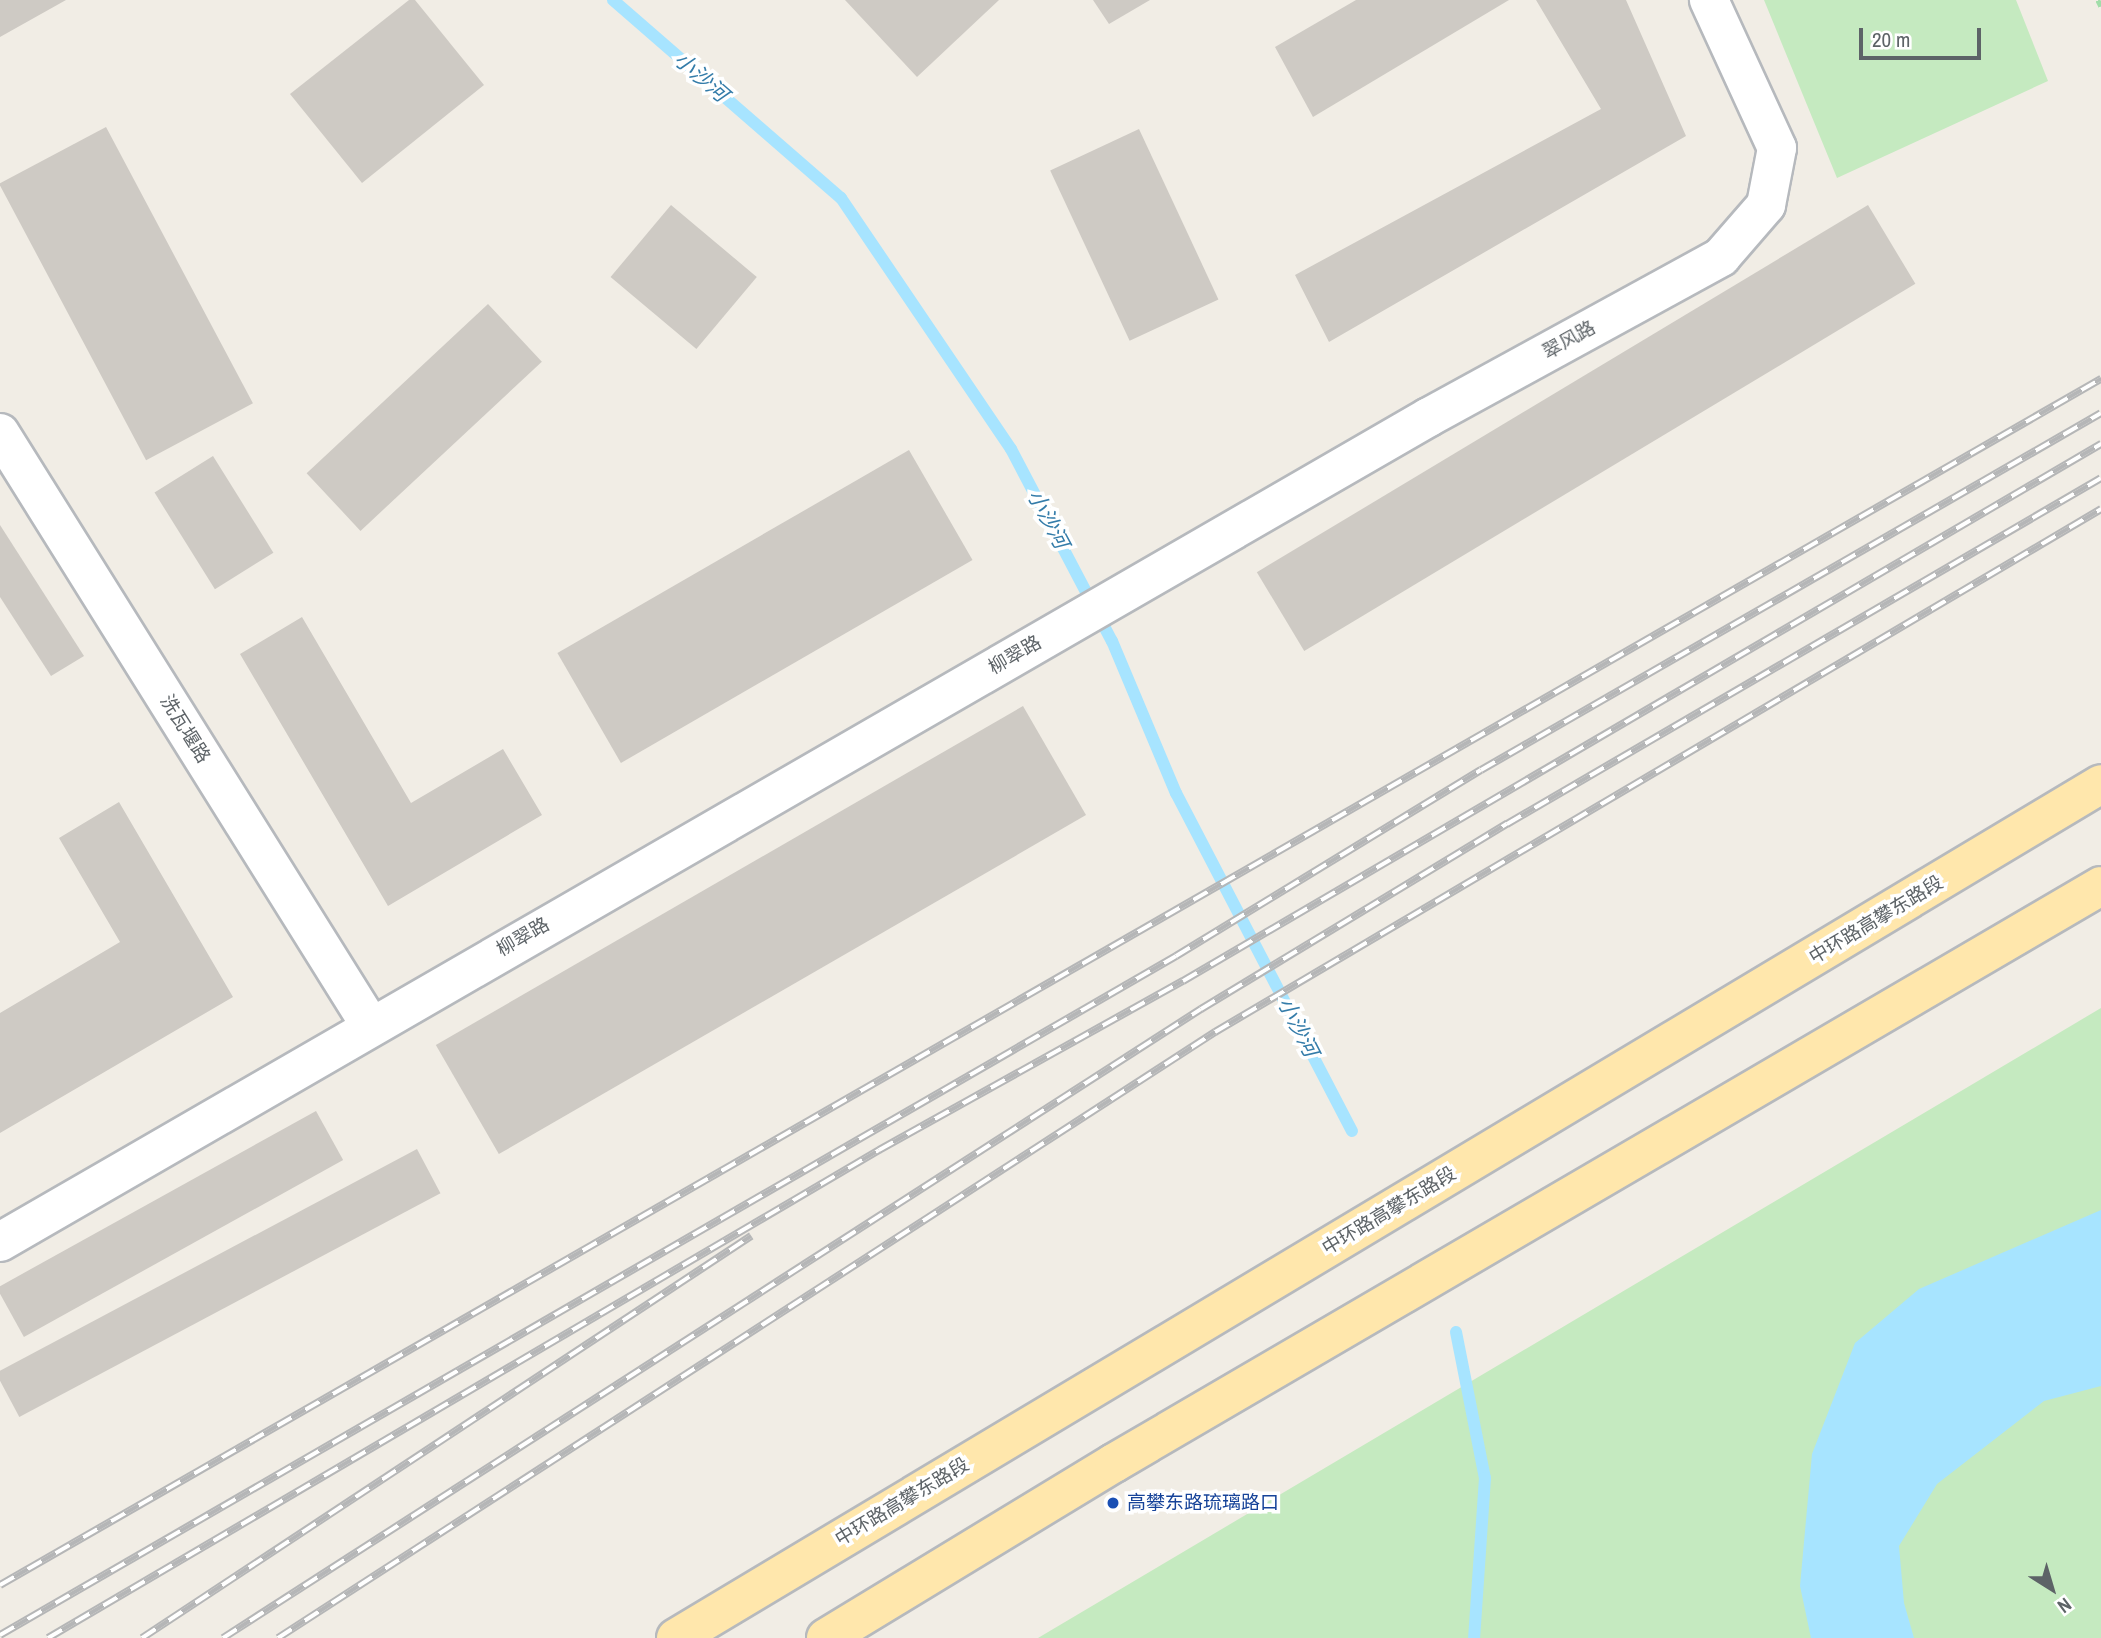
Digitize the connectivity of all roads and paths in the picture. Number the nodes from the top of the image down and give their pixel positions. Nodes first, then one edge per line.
1 (1709, 0) edge
2 (2098, 0) edge
3 (2101, 6) edge
4 (0, 433) edge
5 (1048, 636) joint
6 (2101, 784) edge
7 (2101, 886) edge
8 (370, 1025) junction
9 (0, 1242) edge
10 (676, 1638) edge
11 (826, 1638) edge

1 - 5 street, 翠风路
2 - 3 path
4 - 8 street, 洗瓦堰路
5 - 8 street, 柳翠路
6 - 10 main road, 中环路高攀东路段
7 - 11 main road
8 - 9 street, 柳翠路

